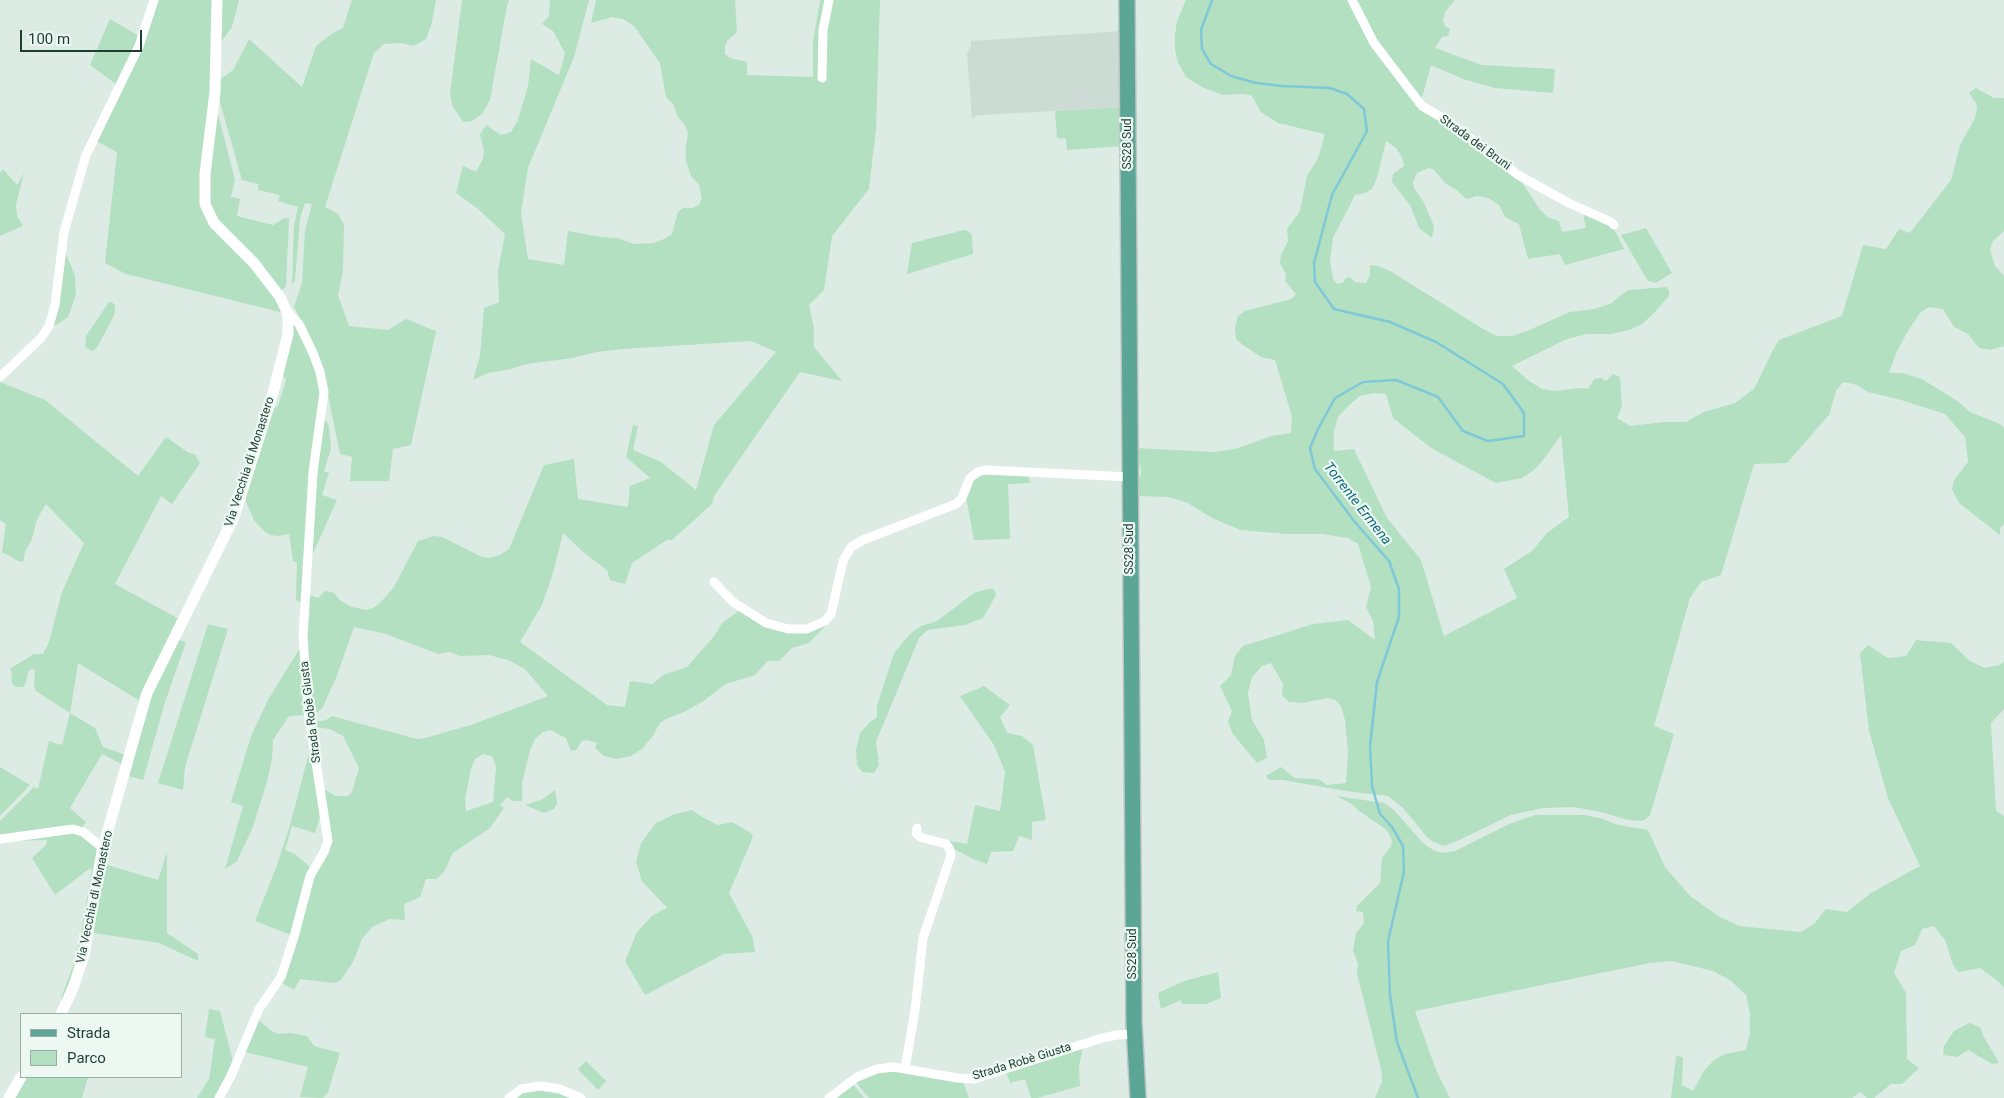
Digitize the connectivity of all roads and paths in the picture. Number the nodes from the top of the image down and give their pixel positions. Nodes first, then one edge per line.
1 (154, 0) edge
2 (217, 0) edge
3 (829, 0) edge
4 (1127, 0) edge
5 (1352, 0) edge
6 (822, 78) dead end
7 (1614, 225) dead end
8 (287, 311) junction
9 (0, 377) edge
10 (1130, 477) junction
11 (714, 582) dead end
12 (917, 828) dead end
13 (0, 839) edge
14 (103, 848) junction
15 (61, 1013) edge
16 (1134, 1034) junction
17 (905, 1069) junction
18 (21, 1078) edge
19 (9, 1098) edge
20 (219, 1098) edge
21 (509, 1098) edge
22 (581, 1098) edge
23 (829, 1098) edge
24 (1138, 1098) edge

1 - 9 street
2 - 8 street, Via Vecchia di Monastero
3 - 6 street
4 - 10 main road, SS28 Sud
5 - 7 street, Strada dei Bruni
8 - 14 street, Via Vecchia di Monastero
8 - 20 street, Strada Robè Giusta
10 - 11 street
10 - 16 main road, SS28 Sud
12 - 17 street
13 - 14 street
14 - 15 street, Via Vecchia di Monastero
16 - 17 street, Strada Robè Giusta
16 - 24 main road, SS28 Sud
17 - 23 street, Strada Robè Giusta
18 - 19 street
21 - 22 street

